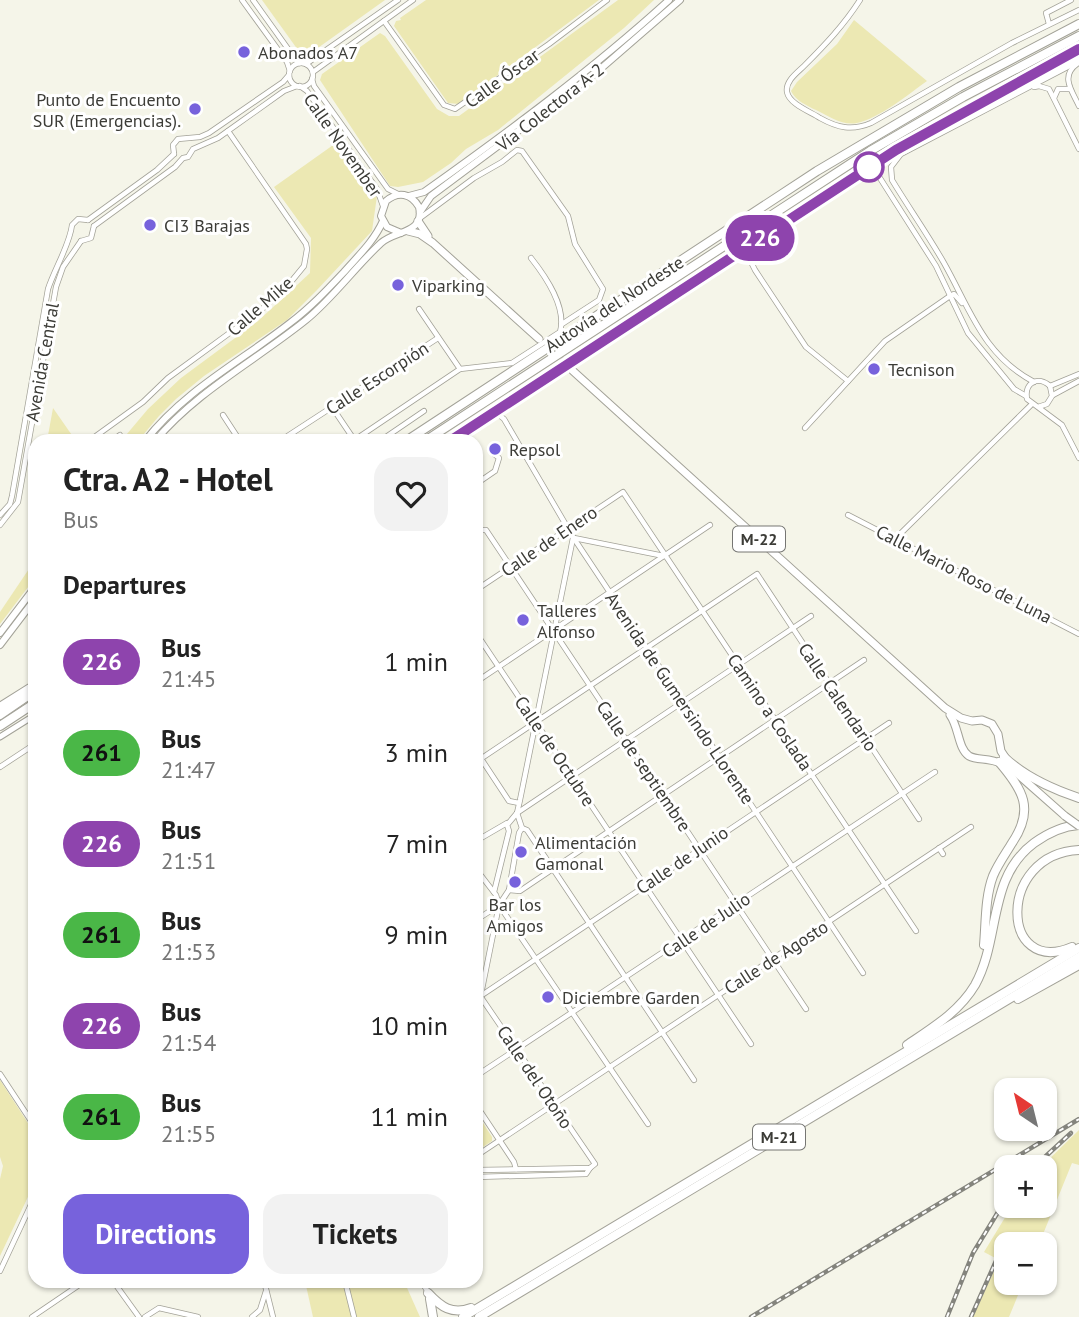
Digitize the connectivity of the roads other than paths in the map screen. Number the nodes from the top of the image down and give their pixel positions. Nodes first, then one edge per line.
1 (242, 0) edge
2 (253, 0) edge
3 (398, 0) edge
4 (413, 0) edge
5 (607, 0) edge
6 (669, 0) edge
7 (680, 0) edge
8 (860, 0) edge
9 (1070, 0) edge
10 (1079, 10) edge
11 (384, 20) junction
12 (1049, 24) junction
13 (1079, 24) edge
14 (1079, 36) edge
15 (1079, 50) edge
16 (1079, 60) edge
17 (303, 63) junction
18 (313, 72) junction
19 (289, 73) junction
20 (312, 79) junction
21 (298, 86) junction
22 (1023, 90) junction
23 (1071, 90) junction
24 (1054, 98) junction
25 (1079, 106) edge
26 (228, 131) junction
27 (189, 139) junction
28 (193, 149) junction
29 (1079, 149) edge
30 (898, 152) junction
31 (174, 154) junction
32 (183, 158) junction
33 (868, 174) dead end
34 (399, 195) junction
35 (409, 196) junction
36 (383, 206) junction
37 (419, 217) junction
38 (88, 220) junction
39 (383, 221) junction
40 (94, 226) junction
41 (405, 232) junction
42 (72, 233) junction
43 (81, 241) junction
44 (433, 243) junction
45 (775, 243) dead end
46 (531, 258) dead end
47 (950, 296) junction
48 (419, 309) dead end
49 (967, 310) junction
50 (562, 324) junction
51 (438, 338) junction
52 (539, 340) tunnel mouth
53 (460, 369) junction
54 (573, 370) tunnel mouth
55 (1079, 374) edge
56 (848, 381) junction
57 (1079, 381) edge
58 (1034, 382) junction
59 (1050, 386) junction
60 (1026, 396) junction
61 (1052, 396) junction
62 (1049, 402) junction
63 (508, 403) junction
64 (1031, 405) junction
65 (332, 407) junction
66 (1038, 407) junction
67 (424, 411) dead end
68 (491, 414) junction
69 (223, 415) dead end
70 (1053, 417) junction
71 (503, 419) junction
72 (805, 428) dead end
73 (30, 434) edge
74 (99, 434) edge
75 (151, 434) edge
76 (161, 434) edge
77 (235, 434) edge
78 (292, 434) edge
79 (349, 434) edge
80 (364, 434) edge
81 (390, 434) edge
82 (417, 434) edge
83 (436, 434) edge
84 (461, 434) edge
85 (28, 445) edge
86 (493, 453) dead end
87 (1079, 458) edge
88 (483, 479) edge
89 (623, 492) joint
90 (0, 515) edge
91 (848, 515) dead end
92 (0, 525) edge
93 (710, 526) dead end
94 (567, 528) junction
95 (483, 530) edge
96 (573, 537) junction
97 (895, 539) junction
98 (665, 556) junction
99 (512, 566) junction
100 (483, 585) edge
101 (610, 593) junction
102 (28, 596) edge
103 (28, 608) edge
104 (702, 611) junction
105 (811, 616) dead end
106 (793, 629) junction
107 (553, 631) junction
108 (0, 633) edge
109 (1079, 634) edge
110 (483, 643) edge
111 (0, 645) edge
112 (645, 648) junction
113 (864, 660) dead end
114 (738, 665) junction
115 (499, 666) junction
116 (483, 677) edge
117 (829, 682) junction
118 (591, 685) junction
119 (28, 693) edge
120 (682, 701) junction
121 (28, 708) edge
122 (945, 708) junction
123 (0, 711) edge
124 (28, 720) edge
125 (775, 720) junction
126 (972, 721) junction
127 (536, 722) junction
128 (889, 723) dead end
129 (0, 726) edge
130 (960, 735) junction
131 (0, 737) edge
132 (866, 737) junction
133 (626, 739) junction
134 (998, 745) junction
135 (28, 749) edge
136 (719, 756) junction
137 (483, 757) edge
138 (985, 758) junction
139 (1001, 760) junction
140 (0, 767) edge
141 (483, 767) edge
142 (935, 772) dead end
143 (811, 774) junction
144 (572, 776) junction
145 (663, 793) junction
146 (903, 794) junction
147 (1079, 797) edge
148 (519, 803) junction
149 (756, 810) junction
150 (517, 813) junction
151 (919, 819) dead end
152 (509, 822) junction
153 (520, 822) junction
154 (1079, 825) edge
155 (971, 827) dead end
156 (608, 830) junction
157 (848, 830) junction
158 (509, 831) junction
159 (520, 831) junction
160 (483, 837) edge
161 (699, 848) junction
162 (939, 848) junction
163 (1079, 850) edge
164 (943, 854) dead end
165 (554, 868) junction
166 (792, 868) junction
167 (483, 878) edge
168 (498, 883) junction
169 (885, 884) junction
170 (645, 885) junction
171 (508, 888) junction
172 (495, 893) junction
173 (505, 896) junction
174 (499, 905) junction
175 (736, 905) junction
176 (483, 915) edge
177 (590, 922) junction
178 (830, 922) junction
179 (916, 931) dead end
180 (683, 941) junction
181 (1079, 945) edge
182 (1079, 957) edge
183 (536, 959) junction
184 (772, 959) junction
185 (1079, 965) edge
186 (863, 973) dead end
187 (979, 974) junction
188 (483, 976) edge
189 (626, 977) junction
190 (483, 995) edge
191 (718, 996) junction
192 (483, 1005) edge
193 (806, 1009) dead end
194 (572, 1013) junction
195 (662, 1032) junction
196 (751, 1044) dead end
197 (935, 1044) junction
198 (517, 1049) junction
199 (608, 1067) junction
200 (483, 1072) edge
201 (0, 1074) edge
202 (694, 1080) dead end
203 (835, 1094) junction
204 (554, 1104) junction
205 (483, 1115) edge
206 (28, 1116) edge
207 (648, 1124) dead end
208 (500, 1140) junction
209 (483, 1151) edge
210 (483, 1171) edge
211 (516, 1173) junction
212 (483, 1176) edge
213 (28, 1211) edge
214 (0, 1271) edge
215 (535, 1274) junction
216 (75, 1288) edge
217 (118, 1288) edge
218 (265, 1288) edge
219 (347, 1288) edge
220 (425, 1288) edge
221 (266, 1291) junction
222 (428, 1293) junction
223 (32, 1317) edge
224 (139, 1317) edge
225 (145, 1317) edge
226 (198, 1317) edge
227 (252, 1317) edge
228 (273, 1317) edge
229 (354, 1317) edge
230 (433, 1317) edge
231 (463, 1317) edge
232 (479, 1317) edge

1 - 19 street
2 - 17 street
3 - 17 street
4 - 11 street
5 - 11 street, Calle Óscar
6 - 35 main road, Vía Colectora A-2
7 - 37 main road, Vía Colectora A-2
8 - 12 street
9 - 12 street
10 - 12 street
11 - 18 street
13 - 82 highway, Autovía del Nordeste
14 - 83 highway, Autovía del Nordeste
15 - 30 street
16 - 22 street
16 - 23 street
16 - 30 street
17 - 18 street
17 - 19 street
18 - 20 street
19 - 21 street
19 - 27 street
20 - 21 street
20 - 34 street, Calle November
21 - 26 street
21 - 36 street, Calle November
22 - 24 street
22 - 30 street
23 - 24 street
23 - 25 street
24 - 29 street
26 - 28 street
26 - 74 street, Calle Mike
27 - 28 street
27 - 31 street
28 - 32 street
30 - 49 street
30 - 63 street
31 - 32 street
31 - 38 street
32 - 40 street
33 - 47 street
34 - 35 main road
34 - 36 main road
35 - 37 main road
36 - 39 main road
37 - 41 main road
37 - 44 highway
37 - 50 street
38 - 40 street
38 - 42 street
39 - 41 main road
39 - 75 main road
40 - 43 street
41 - 44 highway
41 - 76 main road
42 - 43 street
42 - 90 street, Avenida Central
43 - 73 street, Avenida Central
44 - 52 highway
45 - 56 street
46 - 50 street
47 - 49 street
47 - 56 street
47 - 60 street
48 - 51 street
49 - 58 street
50 - 53 street
51 - 53 street
51 - 65 street, Calle Escorpión
53 - 80 street
54 - 122 highway, M-22
55 - 59 street
56 - 72 street
57 - 61 street
58 - 59 street
58 - 60 street
59 - 61 street
60 - 64 street
61 - 62 street
62 - 66 street
62 - 70 street
63 - 68 street
63 - 71 street
64 - 66 street
64 - 97 street
65 - 78 street, Calle Escorpión
65 - 79 street
66 - 70 street
67 - 81 street
68 - 71 street
68 - 84 street
69 - 77 street
70 - 87 street
71 - 94 street, Avenida de Gumersindo Llorente
85 - 92 street, Avenida Central
86 - 88 street
89 - 94 street, Calle de Enero
89 - 98 street, Camino a Coslada
91 - 97 street, Calle Mario Roso de Luna
93 - 98 street
94 - 96 street, Avenida de Gumersindo Llorente
94 - 99 street, Calle de Enero
95 - 99 street, Calle de septiembre
96 - 98 street
96 - 101 street, Avenida de Gumersindo Llorente
96 - 107 street
97 - 109 street, Calle Mario Roso de Luna
98 - 101 street
98 - 104 street, Camino a Coslada
99 - 100 street, Calle de Enero
99 - 107 street, Calle de septiembre
101 - 107 street
101 - 112 street, Avenida de Gumersindo Llorente
102 - 108 main road
103 - 111 main road
104 - 106 street, Calle Calendario
104 - 112 street
104 - 114 street, Camino a Coslada
105 - 106 street
106 - 114 street
106 - 117 street, Calle Calendario
107 - 115 street
107 - 118 street, Calle de septiembre
107 - 127 street
110 - 115 street, Calle de Octubre
112 - 118 street
112 - 120 street, Avenida de Gumersindo Llorente
113 - 117 street
114 - 120 street
114 - 125 street, Camino a Coslada
115 - 116 street
115 - 127 street, Calle de Octubre
117 - 125 street
117 - 132 street, Calle Calendario
118 - 127 street
118 - 133 street, Calle de septiembre
119 - 123 highway
120 - 133 street
120 - 136 street, Avenida de Gumersindo Llorente
121 - 129 highway
122 - 126 highway, M-22
122 - 130 highway, M-22
124 - 131 street
125 - 136 street
125 - 143 street, Camino a Coslada
126 - 130 highway
126 - 134 highway, M-22
127 - 137 street
127 - 144 street, Calle de Octubre
127 - 148 street
128 - 132 street, Calle de Junio
130 - 138 highway, M-22
132 - 143 street, Calle de Junio
132 - 146 street, Calle Calendario
133 - 144 street
133 - 145 street, Calle de septiembre
134 - 138 highway
134 - 139 highway, M-22
135 - 140 street
136 - 145 street
136 - 149 street, Avenida de Gumersindo Llorente
138 - 139 highway, M-22
139 - 147 highway
139 - 154 highway, M-22, bridge
139 - 187 highway
141 - 148 street
142 - 146 street, Calle de Julio
143 - 149 street, Calle de Junio
143 - 157 street, Camino a Coslada
144 - 150 street
144 - 156 street, Calle de Octubre
145 - 156 street
145 - 161 street, Calle de septiembre
146 - 151 street, Calle Calendario
146 - 157 street, Calle de Julio
148 - 150 street
149 - 161 street, Calle de Junio
149 - 166 street, Avenida de Gumersindo Llorente
150 - 152 street
150 - 153 street
152 - 153 street
152 - 158 street
152 - 160 street
153 - 159 street
154 - 187 highway
155 - 162 street, Calle de Agosto
156 - 165 street
156 - 170 street, Calle de Octubre
157 - 166 street, Calle de Julio
157 - 169 street, Camino a Coslada
158 - 159 street
158 - 168 street
159 - 165 street
159 - 171 street
161 - 170 street, Calle de Junio
161 - 175 street, Calle de septiembre
162 - 164 street
162 - 169 street, Calle de Agosto
163 - 181 highway
165 - 171 street
165 - 177 street
166 - 175 street, Calle de Julio
166 - 178 street, Avenida de Gumersindo Llorente
167 - 172 street
168 - 171 street
168 - 172 street
169 - 178 street, Calle de Agosto
169 - 179 street, Camino a Coslada
170 - 177 street, Calle de Junio
170 - 180 street, Calle de Octubre
171 - 173 street
172 - 173 street
172 - 174 street
173 - 174 street
174 - 176 street
174 - 183 street
174 - 188 street
175 - 180 street, Calle de Julio
175 - 184 street, Calle de septiembre
177 - 183 street, Calle de Junio
177 - 189 street
178 - 184 street, Calle de Agosto
178 - 186 street, Avenida de Gumersindo Llorente
180 - 189 street, Calle de Julio
180 - 191 street, Calle de Octubre
181 - 203 highway, M-21
182 - 197 highway, M-21
183 - 190 street, Calle de Junio
183 - 194 street
184 - 191 street, Calle de Agosto
184 - 193 street, Calle de septiembre
185 - 197 highway
187 - 203 highway
189 - 194 street, Calle de Julio
189 - 195 street
191 - 195 street, Calle de Agosto
191 - 196 street, Calle de Octubre
192 - 198 street, Calle del Otoño
194 - 198 street, Calle de Julio
194 - 199 street
195 - 199 street, Calle de Agosto
195 - 202 street
197 - 232 highway, M-21
198 - 200 street, Calle de Julio
198 - 204 street, Calle del Otoño
199 - 204 street, Calle de Agosto
199 - 207 street
201 - 206 street
203 - 215 highway, M-21
204 - 208 street, Calle de Agosto
204 - 211 street, Calle del Otoño
205 - 208 street
208 - 209 street, Calle de Agosto
208 - 211 street
210 - 211 street
211 - 212 street
213 - 214 street
215 - 222 highway
215 - 231 highway, M-21
216 - 223 street
217 - 224 street
218 - 221 street
219 - 229 street
220 - 222 street
221 - 227 street
221 - 228 street
222 - 230 highway
225 - 226 street

